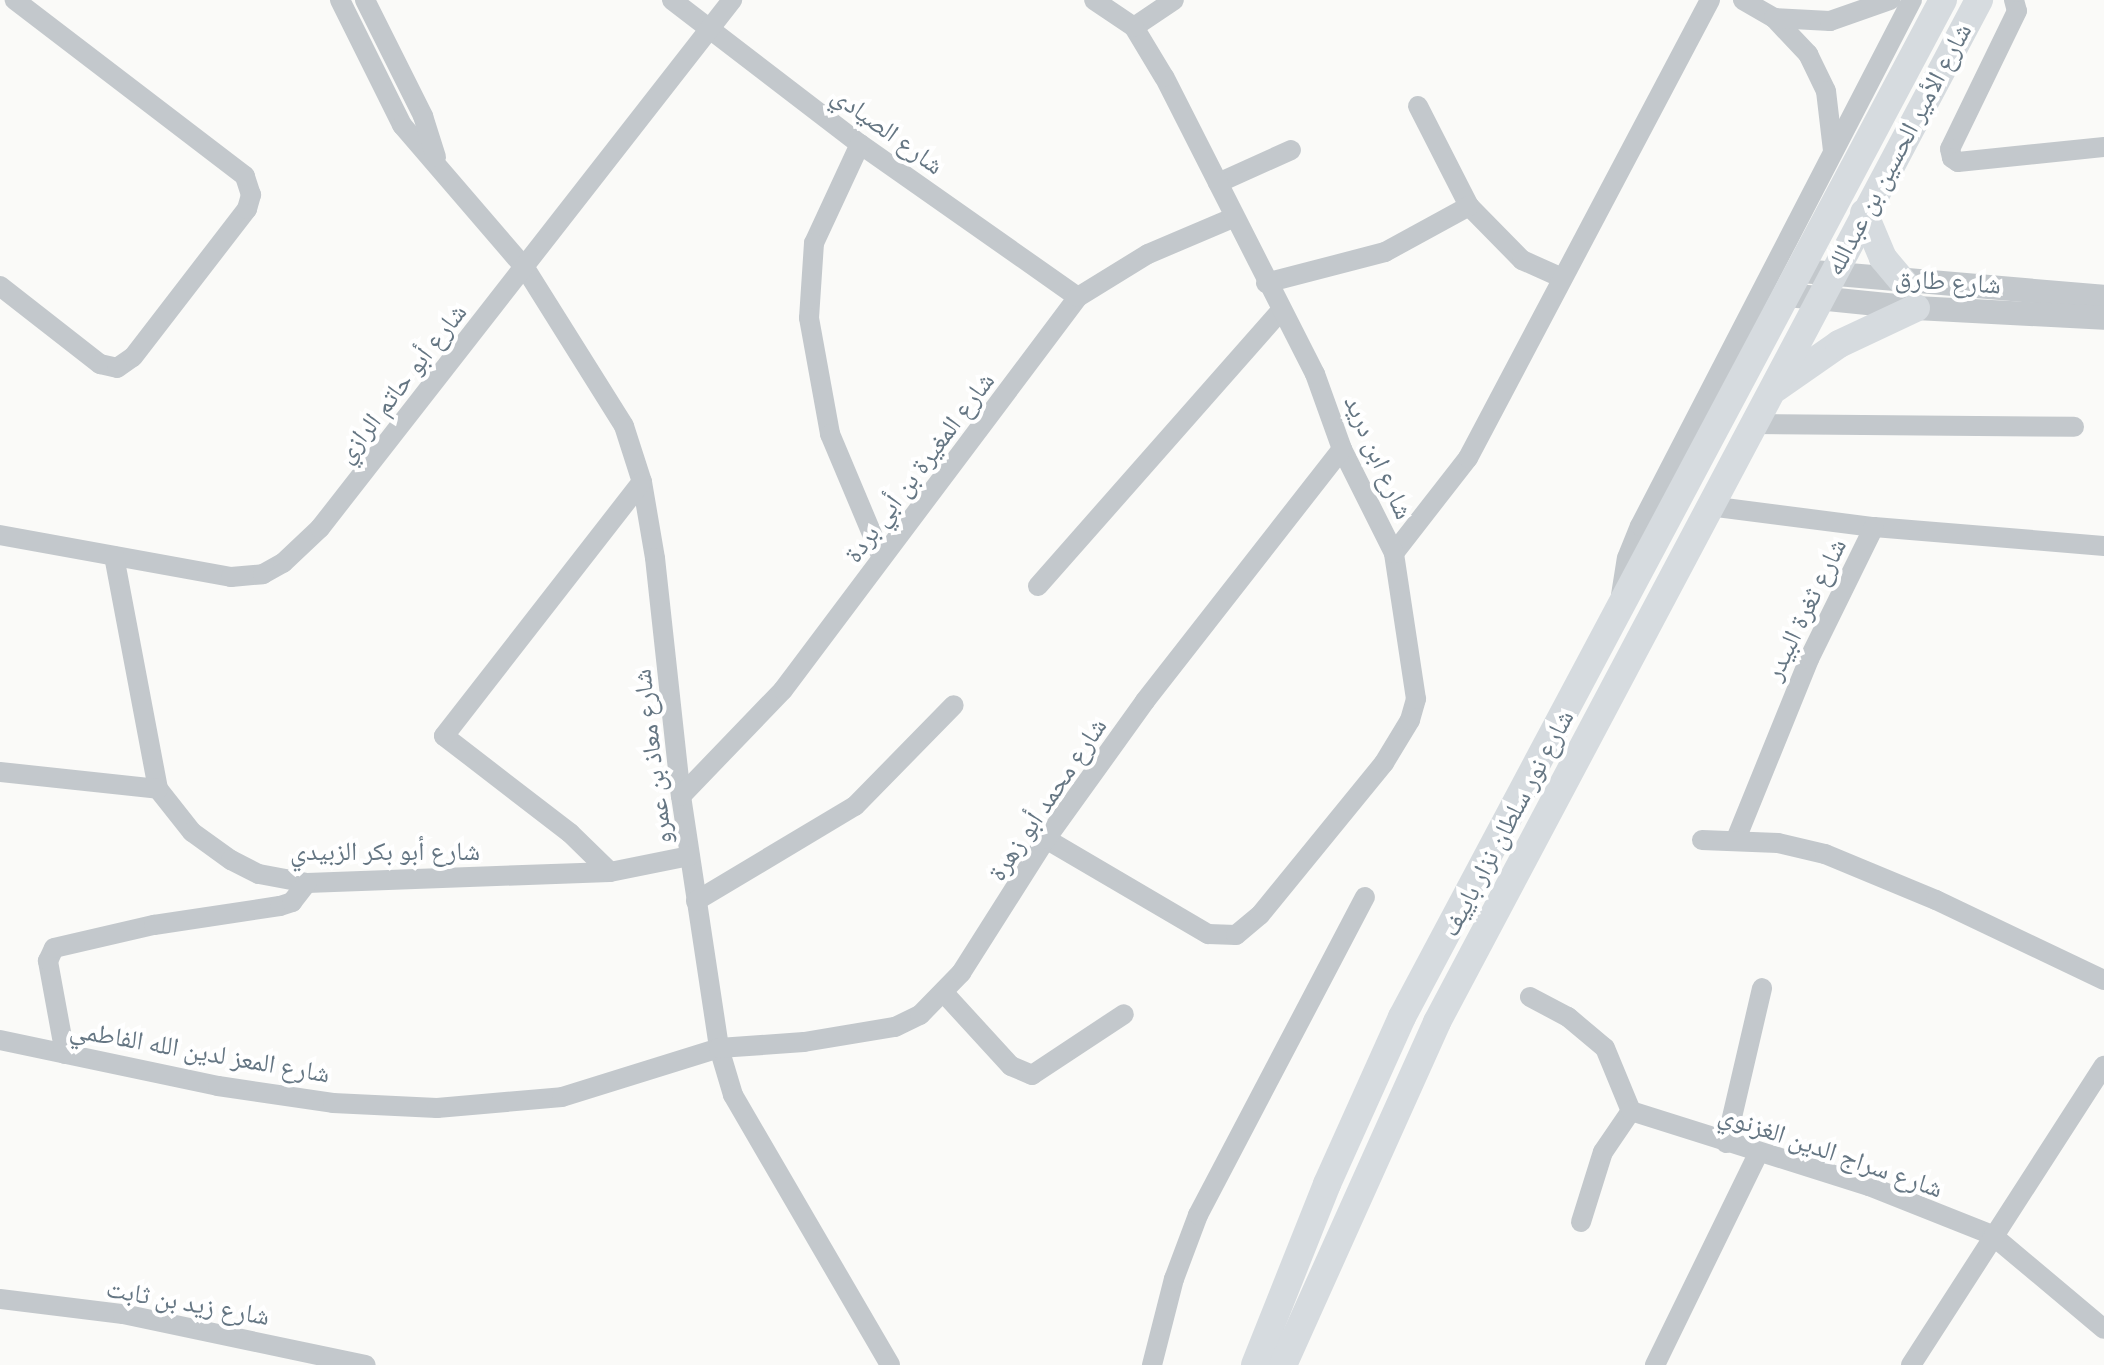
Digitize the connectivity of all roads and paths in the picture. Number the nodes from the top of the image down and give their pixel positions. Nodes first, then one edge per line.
1 (12, 0) edge
2 (340, 0) edge
3 (365, 0) edge
4 (672, 0) edge
5 (732, 0) edge
6 (1094, 0) edge
7 (1174, 0) edge
8 (1710, 0) edge
9 (1890, 0) edge
10 (1912, 0) edge
11 (1943, 0) edge
12 (1979, 0) edge
13 (2014, 0) edge
14 (1761, 7) edge
15 (0, 12) edge
16 (707, 27) junction
17 (1134, 27) junction
18 (1418, 106) dead end
19 (860, 144) junction
20 (2104, 146) edge
21 (1291, 150) dead end
22 (1833, 152) junction
23 (437, 161) junction
24 (1218, 183) junction
25 (1469, 206) junction
26 (1864, 213) junction
27 (1233, 218) junction
28 (525, 268) junction
29 (1830, 274) junction
30 (1560, 277) junction
31 (1266, 283) junction
32 (1795, 283) junction
33 (0, 286) edge
34 (1910, 296) junction
35 (1078, 297) junction
36 (2104, 297) edge
37 (1818, 299) junction
38 (1281, 310) junction
39 (2104, 318) edge
40 (1769, 393) junction
41 (1753, 424) junction
42 (2074, 427) dead end
43 (1342, 449) junction
44 (642, 482) junction
45 (1709, 506) junction
46 (1874, 527) junction
47 (0, 535) edge
48 (2104, 546) edge
49 (1394, 553) junction
50 (114, 556) junction
51 (882, 558) junction
52 (1038, 586) dead end
53 (1620, 611) junction
54 (954, 705) dead end
55 (0, 772) edge
56 (158, 789) junction
57 (681, 796) junction
58 (1046, 839) junction
59 (1736, 839) junction
60 (1702, 840) dead end
61 (689, 856) junction
62 (610, 872) junction
63 (307, 883) junction
64 (1365, 897) dead end
65 (696, 901) junction
66 (2104, 980) edge
67 (1762, 988) dead end
68 (944, 993) junction
69 (1530, 997) dead end
70 (1124, 1014) dead end
71 (0, 1040) edge
72 (719, 1048) junction
73 (65, 1054) junction
74 (2104, 1066) edge
75 (1631, 1111) junction
76 (1726, 1143) junction
77 (1758, 1154) junction
78 (1581, 1222) dead end
79 (1992, 1235) junction
80 (0, 1299) edge
81 (2104, 1329) edge
82 (366, 1365) edge
83 (890, 1365) edge
84 (1152, 1365) edge
85 (1255, 1365) edge
86 (1283, 1365) edge
87 (1655, 1365) edge
88 (1911, 1365) edge

1 - 15 street
1 - 33 street
2 - 23 street, شارع معاذ بن عمرو
3 - 23 street, شارع معاذ بن عمرو
4 - 16 street, شارع الصيادي
5 - 16 street, شارع أبو حاتم الرازي
6 - 17 street, شارع ابن دريد
7 - 17 street
8 - 30 street
9 - 14 street
10 - 22 street
11 - 32 main road, شارع الأمير الحسين بن عبدالله
12 - 26 main road, شارع الأمير الحسين بن عبدالله
13 - 20 street
14 - 22 street
16 - 19 street, شارع الصيادي
16 - 28 street, شارع أبو حاتم الرازي
17 - 24 street, شارع ابن دريد
18 - 25 street
19 - 35 street, شارع الصيادي
19 - 51 street
21 - 24 street
22 - 53 street
23 - 28 street, شارع معاذ بن عمرو
24 - 27 street, شارع ابن دريد
25 - 30 street
25 - 31 street
26 - 29 main road, شارع الأمير الحسين بن عبدالله
26 - 34 main road
27 - 31 street, شارع ابن دريد
27 - 35 street, شارع المغيرة بن أبي بردة
28 - 44 street, شارع معاذ بن عمرو
28 - 50 street, شارع أبو حاتم الرازي
29 - 32 street, شارع طارق
29 - 34 street, شارع طارق
29 - 37 main road, شارع الأمير الحسين بن عبدالله
30 - 49 street
31 - 38 street, شارع ابن دريد
32 - 37 street, شارع طارق
32 - 53 main road, شارع نور سلطان نزار باييف
34 - 36 street, شارع طارق
34 - 37 street, شارع طارق
34 - 39 street, شارع طارق
34 - 40 main road
35 - 51 street, شارع المغيرة بن أبي بردة
37 - 40 main road, شارع نور سلطان نزار باييف
38 - 43 street, شارع ابن دريد
38 - 52 street
40 - 41 main road, شارع نور سلطان نزار باييف
41 - 42 street
41 - 45 main road, شارع نور سلطان نزار باييف
43 - 49 street, شارع ابن دريد
43 - 58 street, شارع محمد أبو زهرة
44 - 57 street, شارع معاذ بن عمرو
44 - 62 street
45 - 46 street
45 - 86 main road, شارع نور سلطان نزار باييف
46 - 48 street, شارع ثغرة البيدر
46 - 59 street, شارع ثغرة البيدر
47 - 50 street, شارع أبو حاتم الرازي
49 - 58 street, شارع ابن دريد
50 - 56 street, شارع أبو بكر الزبيدي
51 - 57 street, شارع المغيرة بن أبي بردة
53 - 85 main road, شارع نور سلطان نزار باييف
54 - 65 street
55 - 56 street
56 - 63 street, شارع أبو بكر الزبيدي
57 - 61 street, شارع معاذ بن عمرو
58 - 68 street, شارع محمد أبو زهرة
59 - 60 street
59 - 66 street
61 - 62 street, شارع أبو بكر الزبيدي
61 - 65 street, شارع معاذ بن عمرو
62 - 63 street, شارع أبو بكر الزبيدي
63 - 73 street
64 - 84 street
65 - 72 street, شارع معاذ بن عمرو
67 - 76 street
68 - 70 street
68 - 72 street, شارع محمد أبو زهرة
69 - 75 street
71 - 73 street, شارع المعز لدين الله الفاطمي
72 - 73 street, شارع المعز لدين الله الفاطمي
72 - 83 street, شارع معاذ بن عمرو
74 - 79 street
75 - 76 street, شارع سراج الدين الغزنوي
75 - 78 street
76 - 77 street, شارع سراج الدين الغزنوي
77 - 79 street, شارع سراج الدين الغزنوي
77 - 87 street
79 - 81 street, شارع سراج الدين الغزنوي
79 - 88 street
80 - 82 street, شارع زيد بن ثابت

